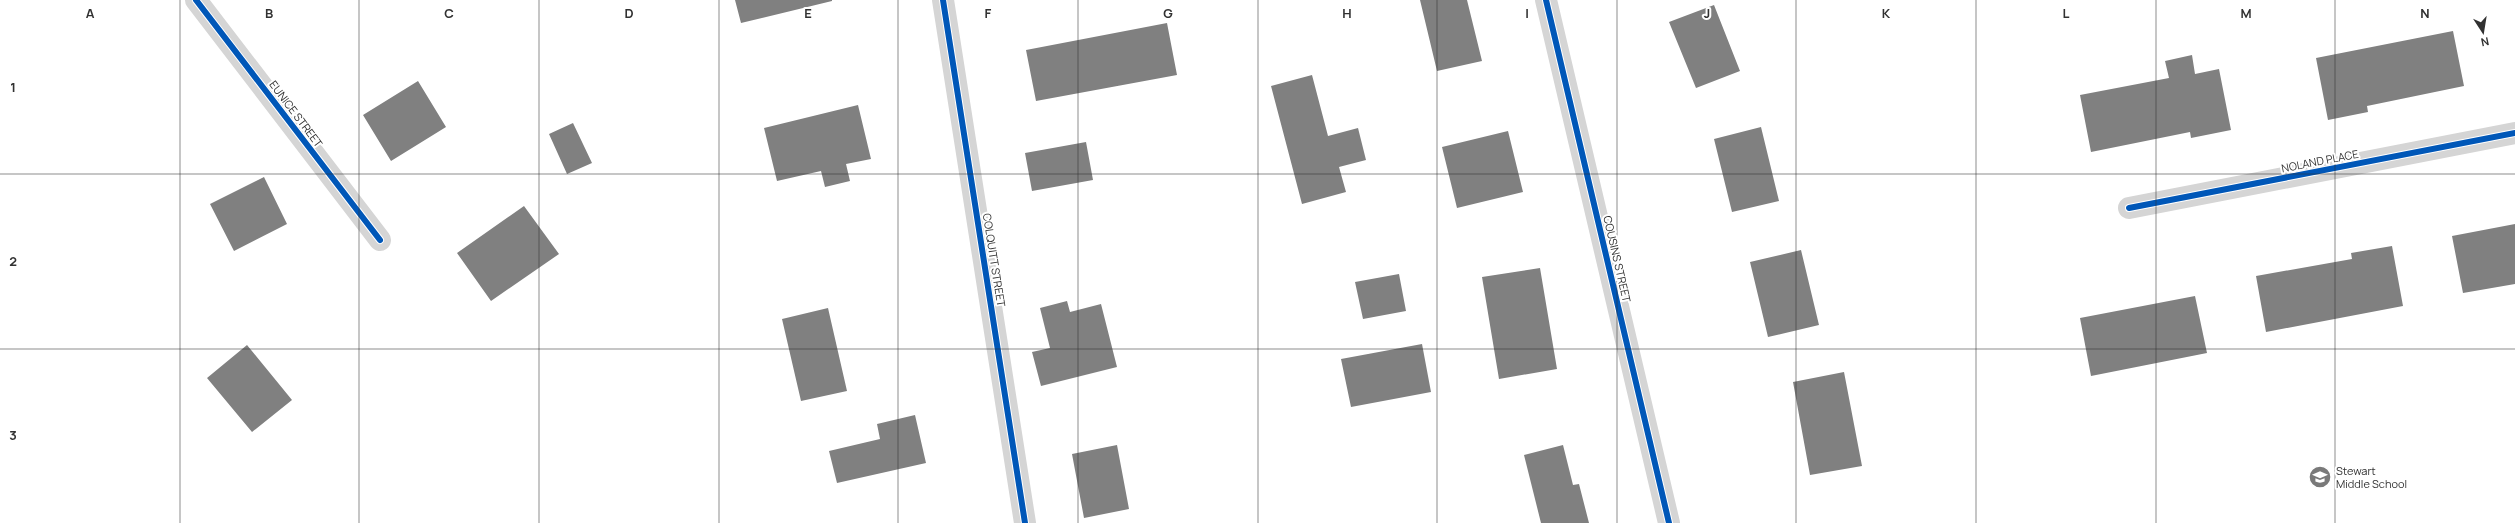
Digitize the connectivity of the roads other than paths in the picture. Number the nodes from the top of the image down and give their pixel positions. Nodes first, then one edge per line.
1 (196, 0) edge
2 (943, 0) edge
3 (1546, 0) edge
4 (2515, 133) edge
5 (2129, 208) dead end
6 (380, 240) dead end
7 (1025, 523) edge
8 (1669, 523) edge

1 - 6 street, EUNICE STREET
2 - 7 street, COLQUITT STREET
3 - 8 street, COUSINS STREET
4 - 5 street, NOLAND PLACE

